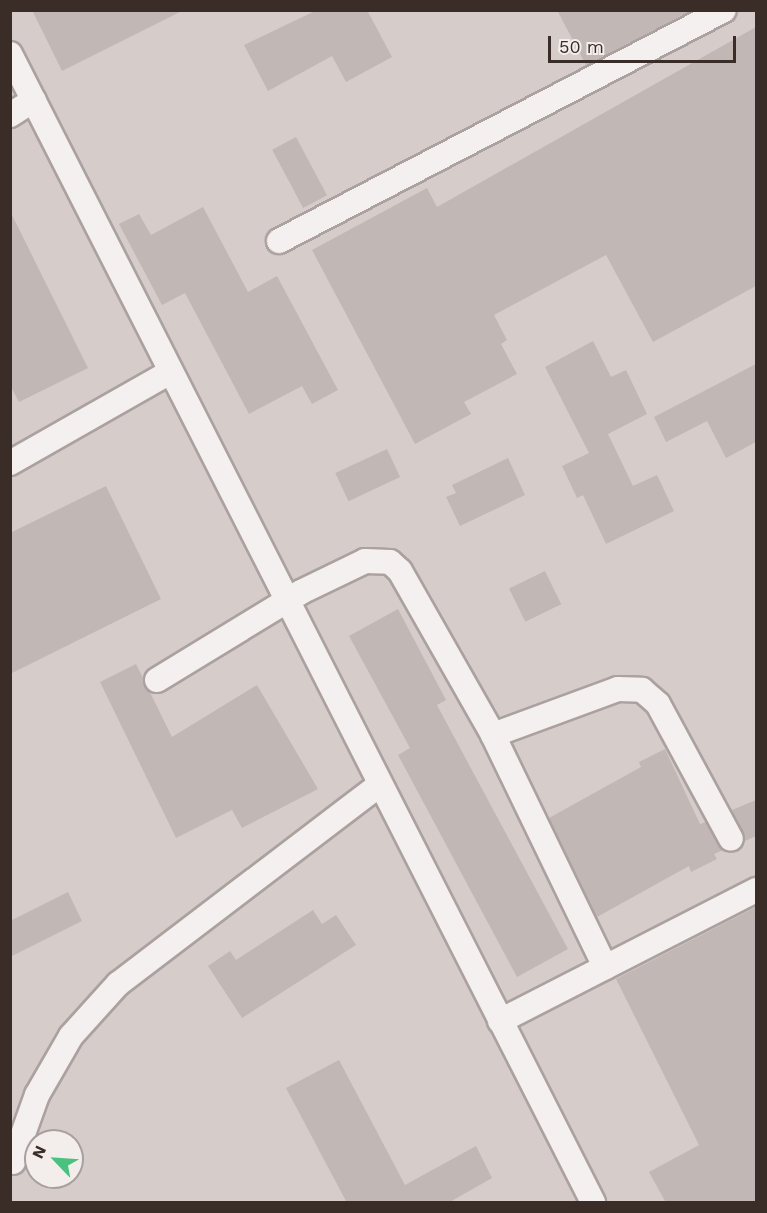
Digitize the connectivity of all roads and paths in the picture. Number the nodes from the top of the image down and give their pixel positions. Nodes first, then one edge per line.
1 (724, 10) edge
2 (10, 54) edge
3 (34, 100) junction
4 (10, 115) edge
5 (279, 241) dead end
6 (170, 372) junction
7 (10, 464) edge
8 (284, 600) junction
9 (157, 681) dead end
10 (493, 735) junction
11 (379, 785) junction
12 (731, 839) dead end
13 (756, 890) edge
14 (605, 967) junction
15 (500, 1022) junction
16 (13, 1162) dead end
17 (592, 1203) edge

1 - 5 street
2 - 3 street
3 - 4 street
3 - 6 street
6 - 7 street
6 - 8 street
8 - 9 street
8 - 10 street
8 - 11 street
10 - 12 street
10 - 14 street
11 - 15 street
11 - 16 street
13 - 14 street
14 - 15 street
15 - 17 street

